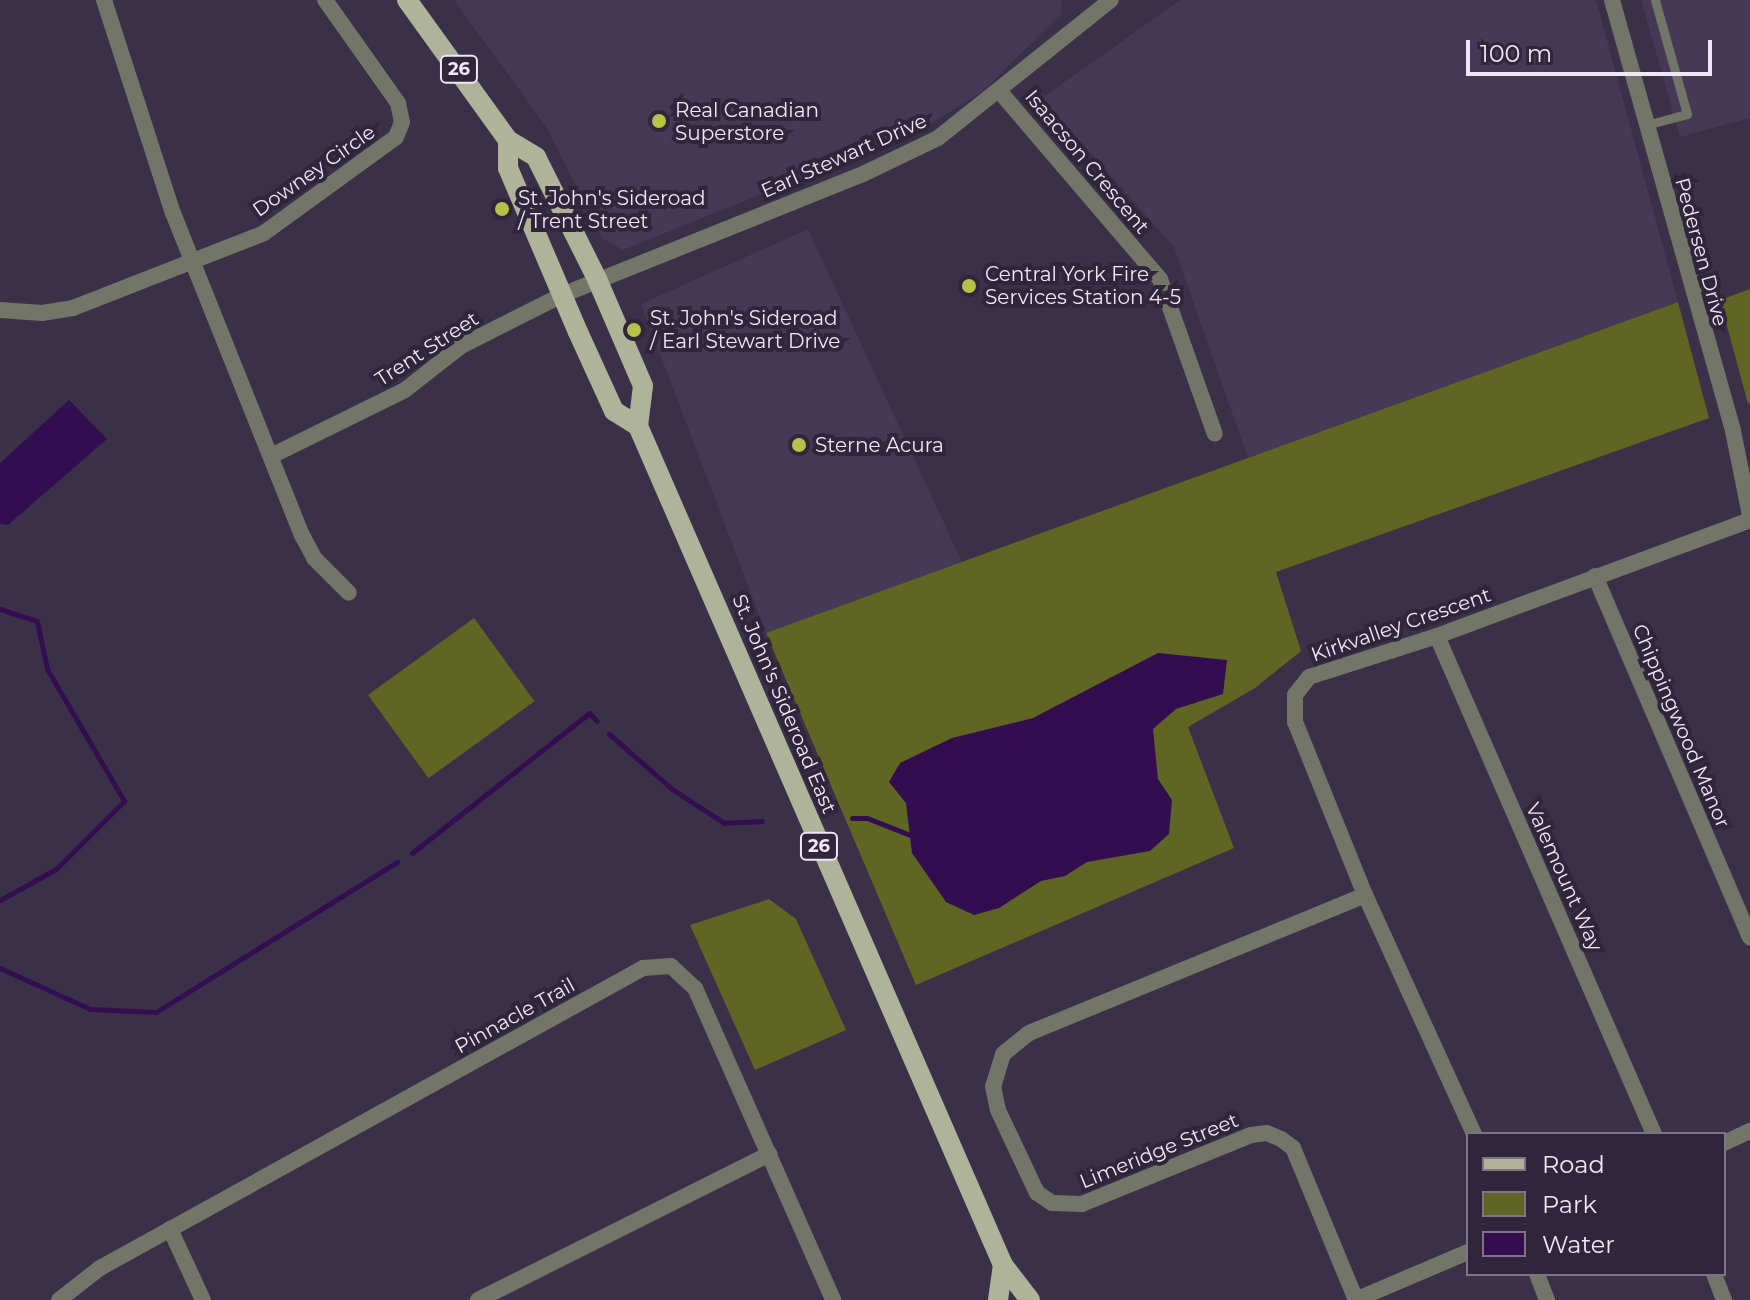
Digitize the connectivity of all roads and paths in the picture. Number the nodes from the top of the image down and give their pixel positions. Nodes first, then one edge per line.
1 (104, 0) edge
2 (325, 0) edge
3 (407, 0) edge
4 (1111, 0) edge
5 (1612, 0) edge
6 (1655, 0) edge
7 (1092, 6) edge
8 (1001, 93) junction
9 (1646, 125) junction
10 (508, 140) junction
11 (192, 261) junction
12 (597, 279) junction
13 (562, 295) junction
14 (0, 310) edge
15 (638, 426) junction
16 (1215, 434) dead end
17 (271, 456) junction
18 (1750, 518) edge
19 (1595, 576) junction
20 (349, 593) dead end
21 (1437, 636) junction
22 (1365, 895) junction
23 (1750, 937) edge
24 (1750, 1131) edge
25 (1473, 1132) edge
26 (1653, 1132) edge
27 (1726, 1142) edge
28 (769, 1154) junction
29 (170, 1229) junction
30 (1466, 1253) edge
31 (1003, 1265) junction
32 (1538, 1276) edge
33 (1715, 1276) edge
34 (59, 1300) edge
35 (203, 1300) edge
36 (478, 1300) edge
37 (833, 1300) edge
38 (998, 1300) edge
39 (1030, 1300) edge
40 (1356, 1300) edge
41 (1547, 1300) edge
42 (1724, 1300) edge

1 - 11 street
2 - 11 street, Downey Circle
3 - 10 main road, St. John's Sideroad East / 26
4 - 7 street, Earl Stewart Drive
5 - 9 street, Pedersen Drive
6 - 9 lane
7 - 8 street, Earl Stewart Drive
8 - 12 street, Earl Stewart Drive
8 - 16 street, Isaacson Crescent
9 - 18 street, Pedersen Drive
10 - 12 main road, St. John's Sideroad East / 26
10 - 13 main road, St. John's Sideroad East / 26
11 - 14 street
11 - 17 street
12 - 13 street, Earl Stewart Drive
12 - 15 main road, St. John's Sideroad East / 26
13 - 15 main road, St. John's Sideroad East / 26
13 - 17 street, Trent Street
15 - 31 main road, St. John's Sideroad East / 26
17 - 20 street
18 - 19 street, Kirkvalley Crescent
19 - 21 street, Kirkvalley Crescent
19 - 23 street, Chippingwood Manor
21 - 22 street, Kirkvalley Crescent
21 - 26 street, Valemount Way
22 - 25 street, Kirkvalley Crescent
22 - 40 street, Limeridge Street
24 - 27 street
28 - 29 street, Pinnacle Trail
28 - 36 street
28 - 37 street, Pinnacle Trail
29 - 34 street, Pinnacle Trail
29 - 35 street
30 - 40 street
31 - 38 main road
31 - 39 main road, St. John's Sideroad East / 26
32 - 41 street
33 - 42 street

